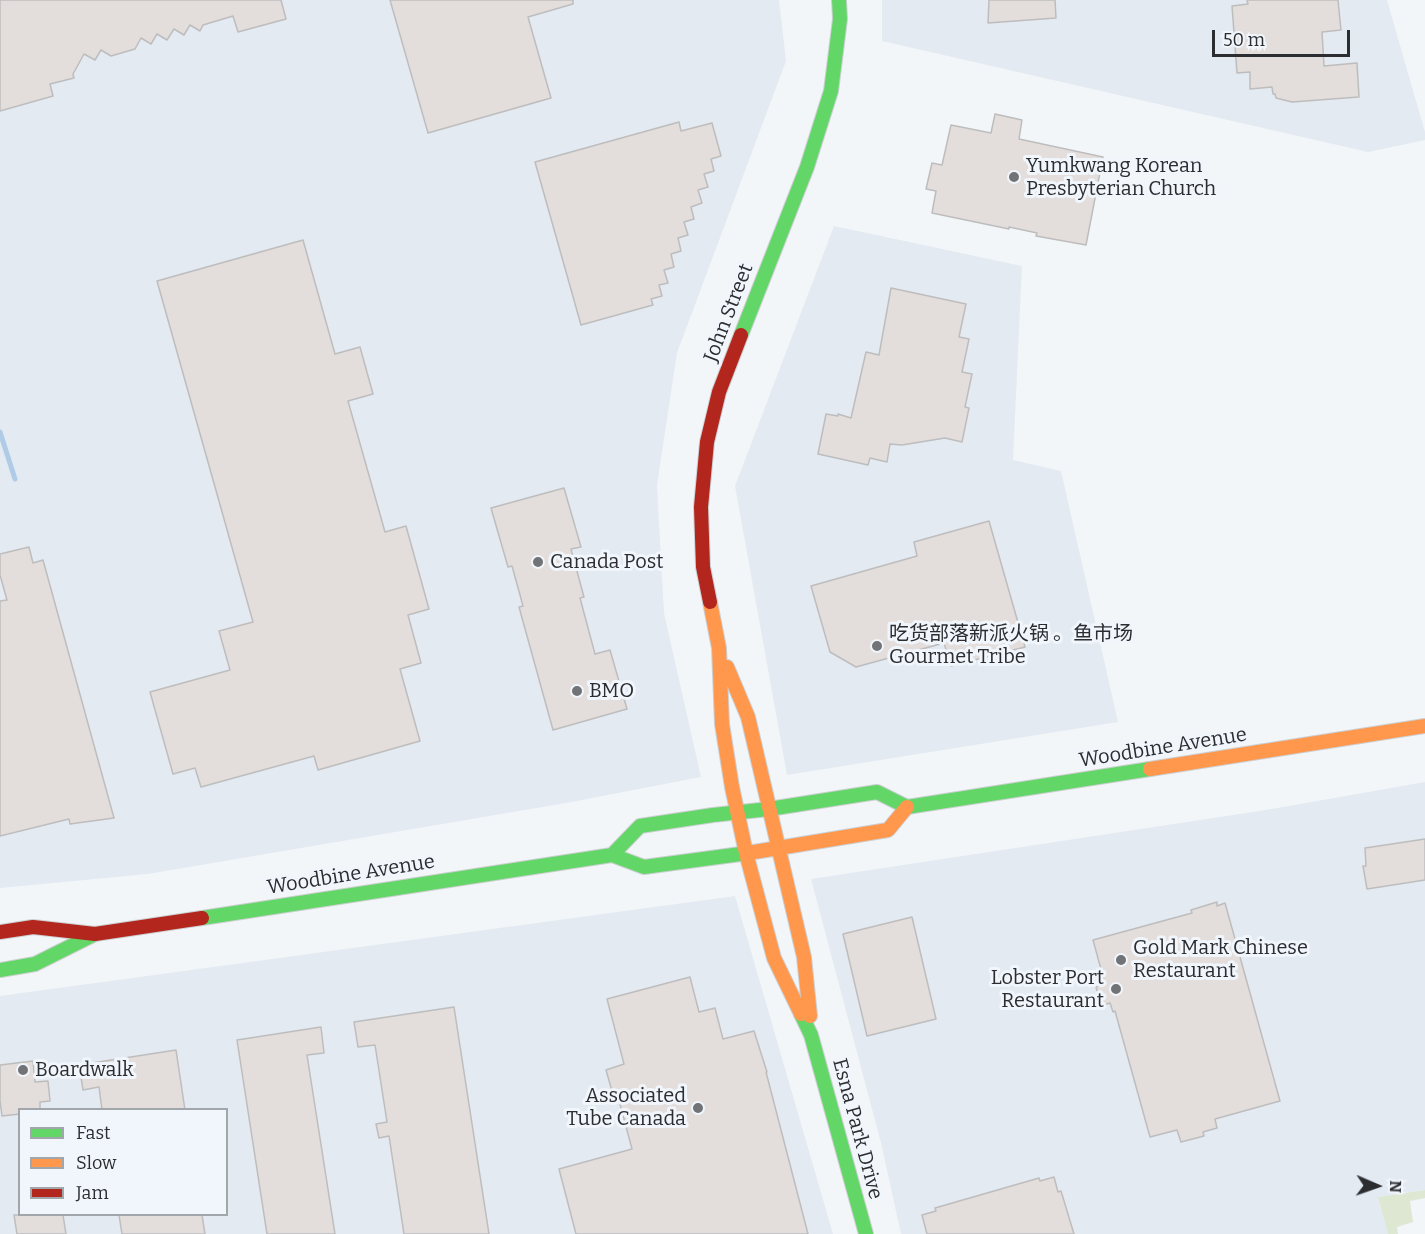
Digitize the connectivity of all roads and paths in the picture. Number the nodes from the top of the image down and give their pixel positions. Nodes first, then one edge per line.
1 (839, 0) edge
2 (719, 648) junction
3 (1425, 726) edge
4 (907, 807) junction
5 (769, 809) junction
6 (737, 812) junction
7 (778, 848) junction
8 (746, 853) junction
9 (612, 855) junction
10 (0, 932) edge
11 (95, 934) junction
12 (0, 970) edge
13 (811, 1035) junction
14 (866, 1234) edge

1 - 2 main road, John Street
2 - 5 main road, John Street
2 - 6 main road, John Street
3 - 4 main road, Woodbine Avenue
4 - 5 main road
4 - 7 main road, Woodbine Avenue
5 - 6 main road
5 - 7 main road, John Street
6 - 8 main road, John Street
6 - 9 main road
7 - 8 main road, Woodbine Avenue
7 - 13 main road, Esna Park Drive
8 - 9 main road, Woodbine Avenue
8 - 13 main road, Esna Park Drive
9 - 11 main road, Woodbine Avenue
10 - 11 main road, Woodbine Avenue
11 - 12 main road, Woodbine Avenue
13 - 14 main road, Esna Park Drive

